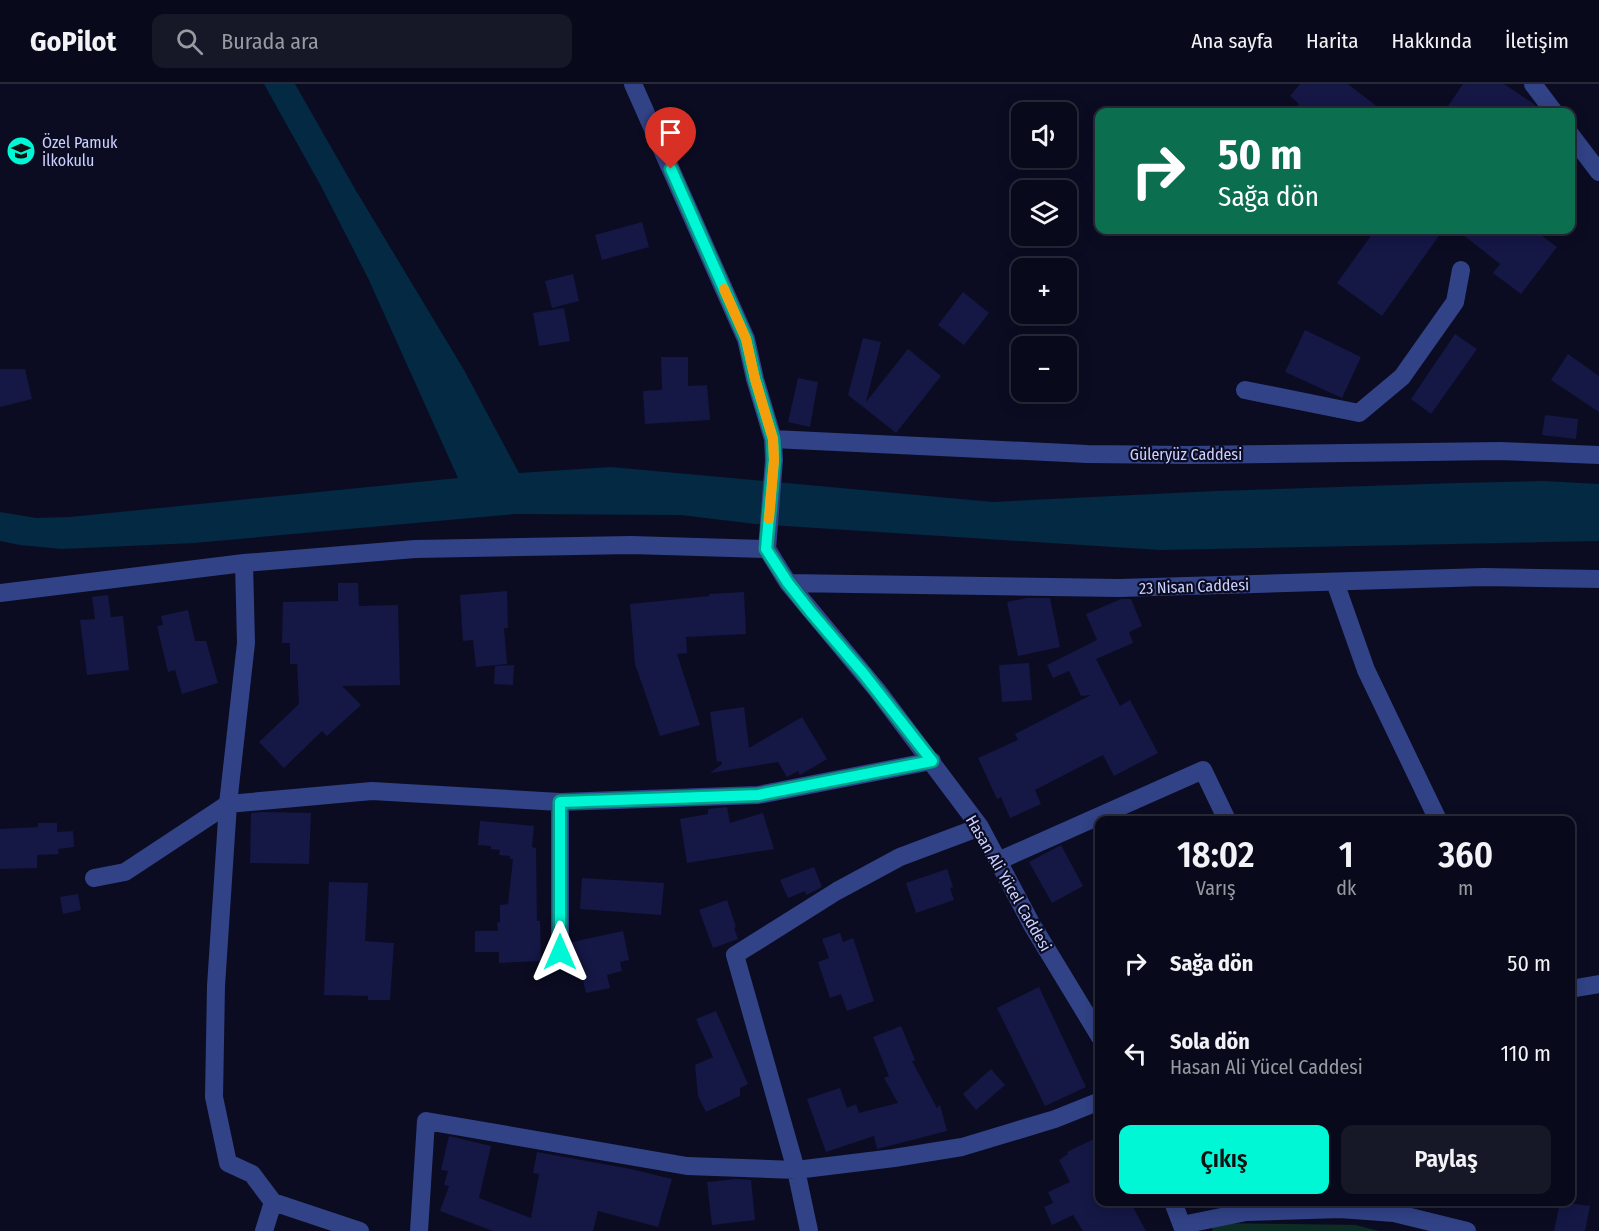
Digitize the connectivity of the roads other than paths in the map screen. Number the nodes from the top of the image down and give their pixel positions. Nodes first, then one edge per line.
1 (633, 84) edge
2 (1533, 84) edge
3 (1551, 108) edge
4 (1575, 141) edge
5 (1599, 172) edge
6 (1461, 270) dead end
7 (1245, 390) dead end
8 (773, 439) junction
9 (1599, 454) edge
10 (766, 549) junction
11 (244, 563) junction
12 (1599, 579) edge
13 (1335, 582) junction
14 (788, 583) junction
15 (0, 593) edge
16 (932, 761) junction
17 (560, 802) junction
18 (228, 804) junction
19 (1099, 816) edge
20 (1225, 816) edge
21 (1436, 816) edge
22 (1095, 818) edge
23 (980, 827) junction
24 (998, 861) junction
25 (94, 878) dead end
26 (560, 952) dead end
27 (1599, 984) edge
28 (1575, 989) edge
29 (1095, 1028) edge
30 (1095, 1103) edge
31 (796, 1170) junction
32 (273, 1202) junction
33 (1175, 1206) edge
34 (1183, 1228) edge
35 (264, 1231) edge
36 (360, 1231) edge
37 (419, 1231) edge
38 (809, 1231) edge
39 (1467, 1231) edge

1 - 8 street
2 - 3 street
4 - 5 street
6 - 7 street
8 - 9 street, Güleryüz Caddesi
8 - 10 street
10 - 11 street
10 - 14 street, Hasan Ali Yücel Caddesi
11 - 15 street
11 - 18 street
12 - 13 street, 23 Nisan Caddesi
13 - 14 street, 23 Nisan Caddesi
13 - 21 street
14 - 16 street, Hasan Ali Yücel Caddesi
16 - 17 street
16 - 23 street, Hasan Ali Yücel Caddesi
17 - 18 street
17 - 26 street
18 - 25 street
18 - 32 street
19 - 20 street
22 - 24 street
23 - 24 street, Hasan Ali Yücel Caddesi
23 - 31 street
24 - 29 street, Hasan Ali Yücel Caddesi
27 - 28 street
30 - 31 street
31 - 37 street
31 - 38 street
32 - 35 street
32 - 36 street
33 - 34 street
34 - 39 street

